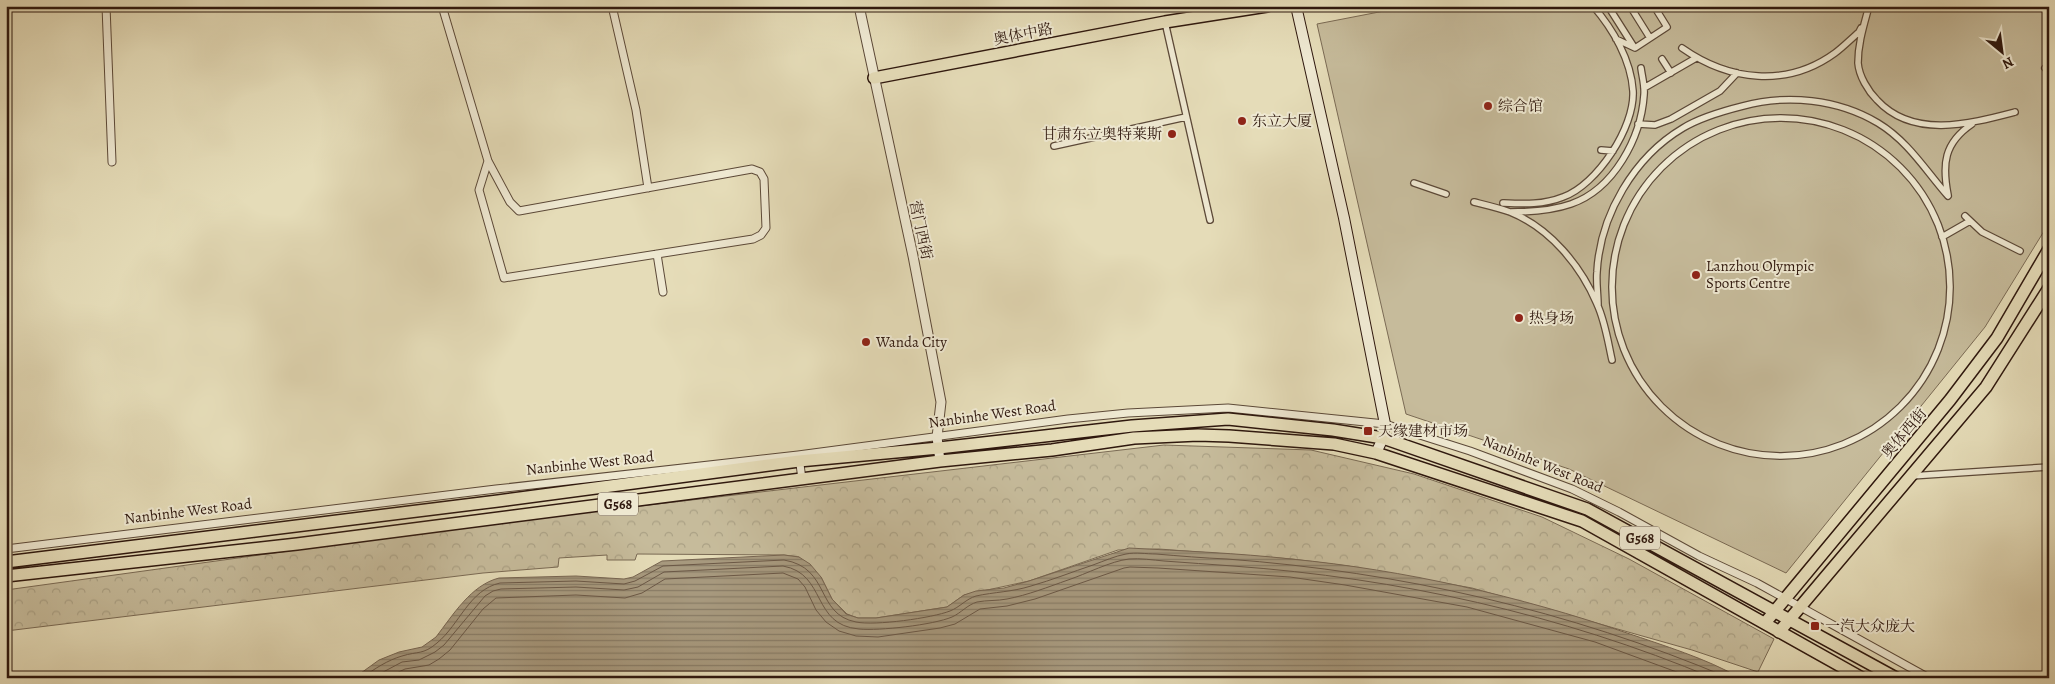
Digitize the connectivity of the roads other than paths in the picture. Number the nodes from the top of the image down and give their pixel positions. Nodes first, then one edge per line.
1 (106, 6) edge
2 (442, 6) edge
3 (612, 6) edge
4 (859, 6) edge
5 (1268, 6) edge
6 (1296, 6) edge
7 (1593, 6) edge
8 (1608, 6) edge
9 (1630, 6) edge
10 (1654, 6) edge
11 (1869, 6) edge
12 (1874, 6) edge
13 (1866, 16) junction
14 (1165, 22) junction
15 (1650, 38) junction
16 (1616, 39) junction
17 (1635, 48) junction
18 (1682, 48) dead end
19 (1696, 58) junction
20 (1662, 59) dead end
21 (1641, 68) dead end
22 (1671, 73) junction
23 (1737, 74) junction
24 (874, 78) junction
25 (1644, 88) junction
26 (2015, 112) dead end
27 (1186, 117) junction
28 (1973, 123) junction
29 (1638, 124) junction
30 (1054, 146) dead end
31 (1601, 150) dead end
32 (1613, 151) junction
33 (488, 161) junction
34 (112, 162) dead end
35 (1414, 183) dead end
36 (648, 188) junction
37 (1446, 194) dead end
38 (1474, 202) dead end
39 (1503, 203) dead end
40 (1510, 212) junction
41 (1210, 220) dead end
42 (1942, 237) junction
43 (2049, 249) edge
44 (2020, 251) dead end
45 (657, 254) junction
46 (2049, 288) edge
47 (663, 292) dead end
48 (1598, 306) junction
49 (1612, 360) dead end
50 (1385, 424) junction
51 (1383, 438) junction
52 (938, 442) junction
53 (1376, 453) junction
54 (799, 458) junction
55 (940, 461) junction
56 (2049, 467) edge
57 (1911, 476) junction
58 (802, 479) junction
59 (6, 548) edge
60 (6, 562) edge
61 (6, 576) edge
62 (1785, 599) junction
63 (1801, 608) junction
64 (1774, 612) junction
65 (1790, 620) junction
66 (1765, 624) junction
67 (1780, 632) junction
68 (1883, 670) junction
69 (1859, 676) edge
70 (1896, 678) edge
71 (1902, 678) edge
72 (1929, 678) edge

1 - 34 street
2 - 33 street
3 - 36 street
4 - 24 street, 营门西街
5 - 14 main road, 奥体中路
6 - 50 main road
7 - 16 street
8 - 17 street
9 - 15 street
10 - 15 street
11 - 13 street
12 - 13 street
13 - 23 street
13 - 28 street
14 - 24 main road, 奥体中路
14 - 27 street
15 - 17 street
16 - 17 street
16 - 32 street
18 - 19 street
19 - 22 street
19 - 23 street
20 - 22 street
21 - 25 street
22 - 25 street
23 - 29 street
24 - 52 street, 营门西街
25 - 29 street
26 - 28 street
27 - 30 street
27 - 41 street
28 - 48 street
29 - 40 street
31 - 32 street
32 - 39 street
33 - 36 street
33 - 45 street
35 - 37 street
36 - 45 street
38 - 40 street
40 - 48 street
42 - 42 street
42 - 44 street
43 - 62 main road, 奥体西街
45 - 47 street
46 - 57 main road
48 - 49 street
50 - 51 main road
50 - 52 street, Nanbinhe West Road
50 - 62 street, Nanbinhe West Road
51 - 52 main road, Nanbinhe West Road / G568
51 - 53 main road
51 - 64 main road, Nanbinhe West Road / G568
52 - 54 main road, Nanbinhe West Road / G568
52 - 55 street, 营门西街
53 - 55 main road, G568
53 - 66 main road, G568
54 - 58 street
54 - 59 street, Nanbinhe West Road
54 - 60 main road, Nanbinhe West Road / G568
55 - 58 main road, G568
56 - 57 street
57 - 63 main road
58 - 61 main road, G568
62 - 63 street, Nanbinhe West Road
62 - 64 main road, 奥体西街
63 - 65 main road
63 - 72 street, Nanbinhe West Road
64 - 65 main road, Nanbinhe West Road / G568
64 - 66 main road, 奥体西街
65 - 67 main road
65 - 68 main road, Nanbinhe West Road / G568
66 - 67 main road, G568
67 - 69 main road, G568
68 - 70 main road, Nanbinhe West Road / G568
68 - 71 main road

